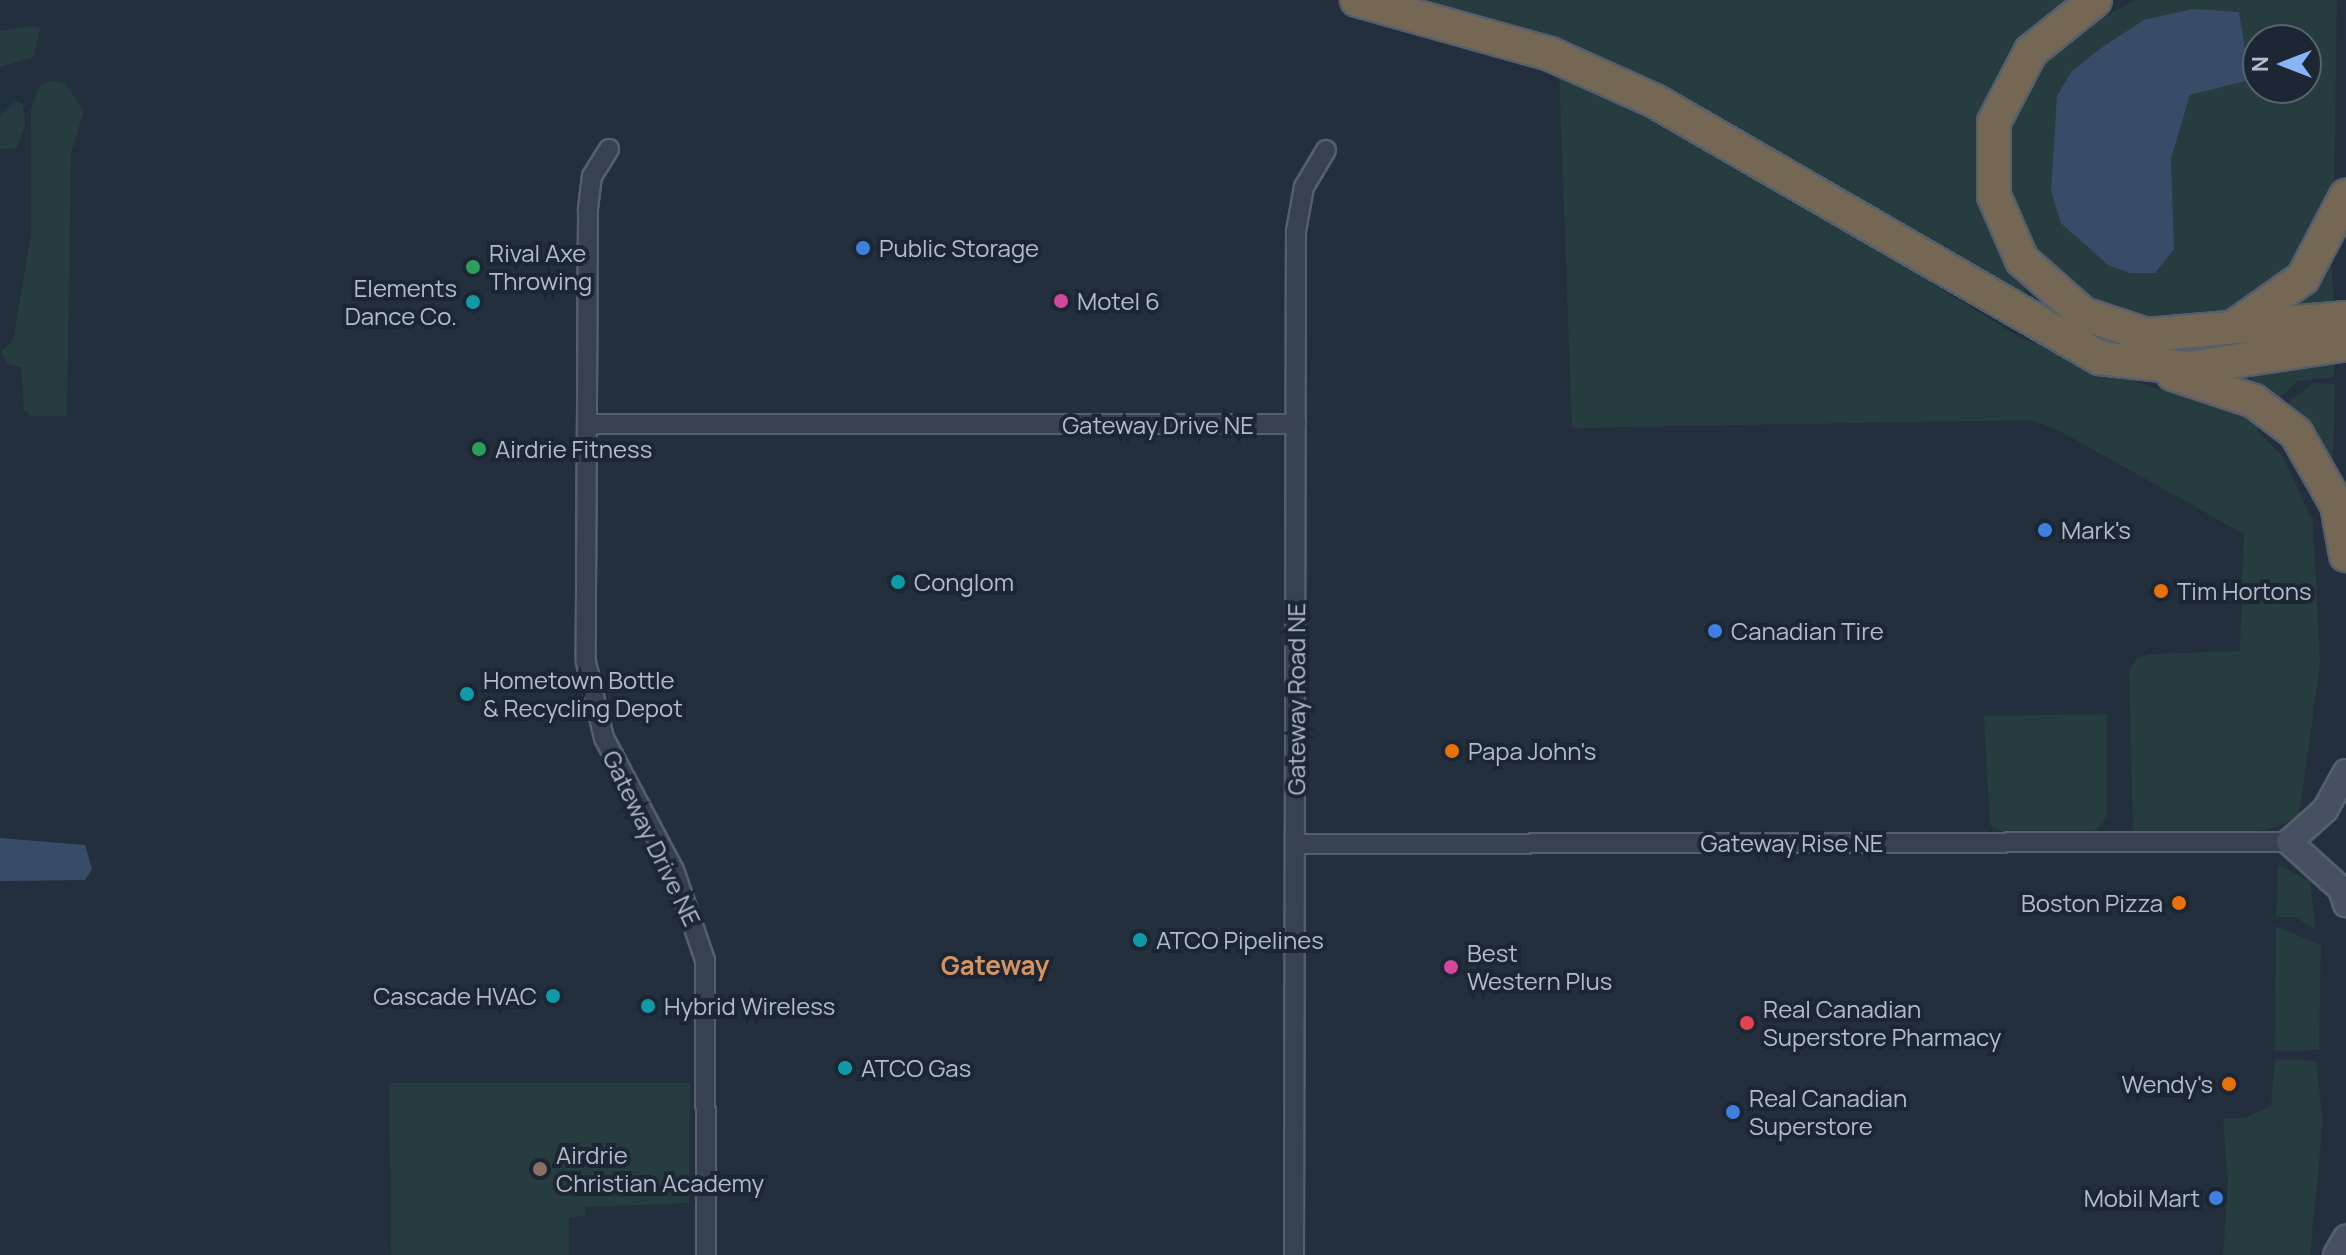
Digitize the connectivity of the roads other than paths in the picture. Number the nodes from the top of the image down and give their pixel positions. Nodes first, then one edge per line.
1 (1357, 0) edge
2 (2095, 0) edge
3 (609, 149) dead end
4 (1326, 150) dead end
5 (2346, 196) edge
6 (2346, 318) edge
7 (2226, 332) junction
8 (2346, 344) edge
9 (2151, 368) junction
10 (587, 424) junction
11 (1296, 424) junction
12 (2346, 555) edge
13 (2346, 772) edge
14 (2289, 842) junction
15 (1295, 844) junction
16 (2346, 904) edge
17 (2346, 1238) edge
18 (706, 1255) edge
19 (1294, 1255) edge
20 (2336, 1255) edge

1 - 9 highway
2 - 7 highway
3 - 10 street, Gateway Drive NE
4 - 11 street, Gateway Road NE
5 - 7 highway
6 - 7 highway
8 - 9 highway
9 - 12 highway
10 - 11 street, Gateway Drive NE
10 - 18 street, Gateway Drive NE
11 - 15 street, Gateway Road NE
13 - 14 main road
14 - 15 street, Gateway Rise NE
14 - 16 main road
15 - 19 street, Gateway Road NE
17 - 20 main road

